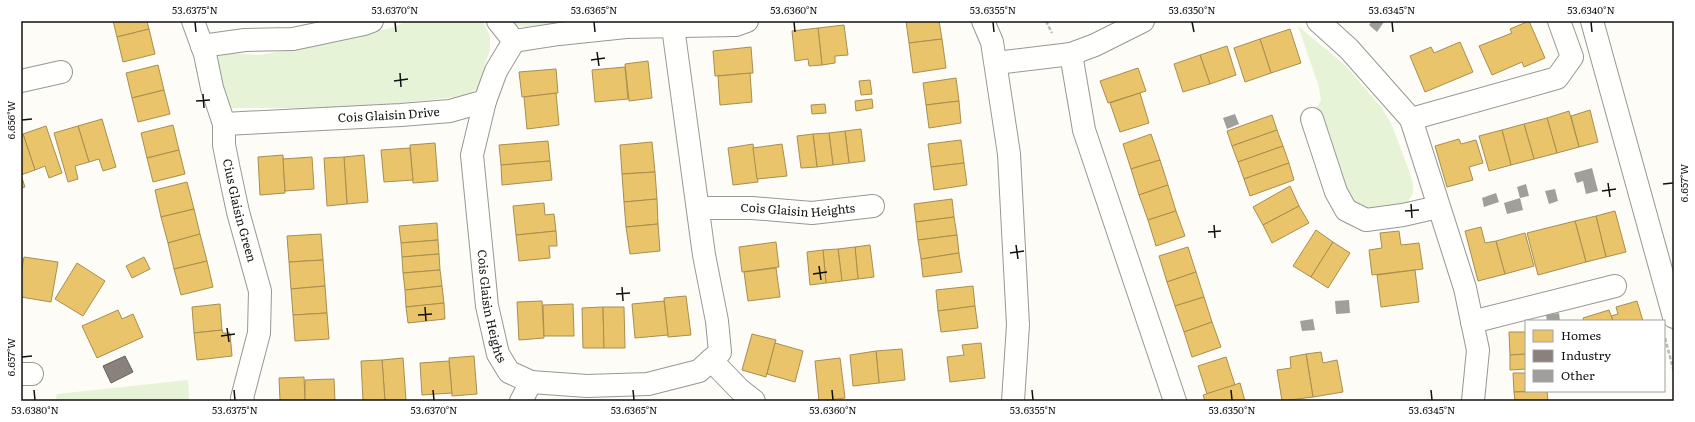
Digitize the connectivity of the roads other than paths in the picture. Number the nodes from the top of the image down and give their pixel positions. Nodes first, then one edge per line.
1 (192, 21) edge
2 (372, 21) edge
3 (498, 21) edge
4 (747, 21) edge
5 (983, 21) edge
6 (1143, 21) edge
7 (1318, 21) edge
8 (1559, 21) edge
9 (1592, 21) edge
10 (673, 27) junction
11 (514, 41) junction
12 (202, 46) junction
13 (1071, 54) junction
14 (996, 63) junction
15 (61, 72) dead end
16 (21, 81) edge
17 (485, 101) junction
18 (1312, 119) dead end
19 (1411, 120) junction
20 (224, 124) junction
21 (873, 206) dead end
22 (1438, 206) junction
23 (698, 208) junction
24 (1666, 258) edge
25 (1615, 286) dead end
26 (1674, 317) edge
27 (1472, 322) junction
28 (711, 360) junction
29 (531, 382) junction
30 (243, 401) edge
31 (521, 401) edge
32 (754, 401) edge
33 (1013, 401) edge
34 (1175, 401) edge
35 (1473, 401) edge

1 - 12 street, Cius Glaisin Green
2 - 12 street
3 - 11 street
4 - 10 street
5 - 14 street
6 - 13 street
7 - 19 street
8 - 19 street
9 - 24 street
10 - 11 street
10 - 23 street, Cois Glaisin Heights
11 - 17 street
12 - 20 street, Cius Glaisin Green
13 - 14 street
13 - 34 street
14 - 33 street
15 - 16 street
17 - 20 street, Cois Glaisin Drive
17 - 29 street, Cois Glaisin Heights
18 - 22 street
19 - 22 street
20 - 30 street, Cius Glaisin Green
21 - 23 street, Cois Glaisin Heights
22 - 27 street
23 - 28 street, Cois Glaisin Heights
24 - 26 street
25 - 27 street
27 - 35 street
28 - 29 street, Cois Glaisin Heights
28 - 32 street
29 - 31 street

